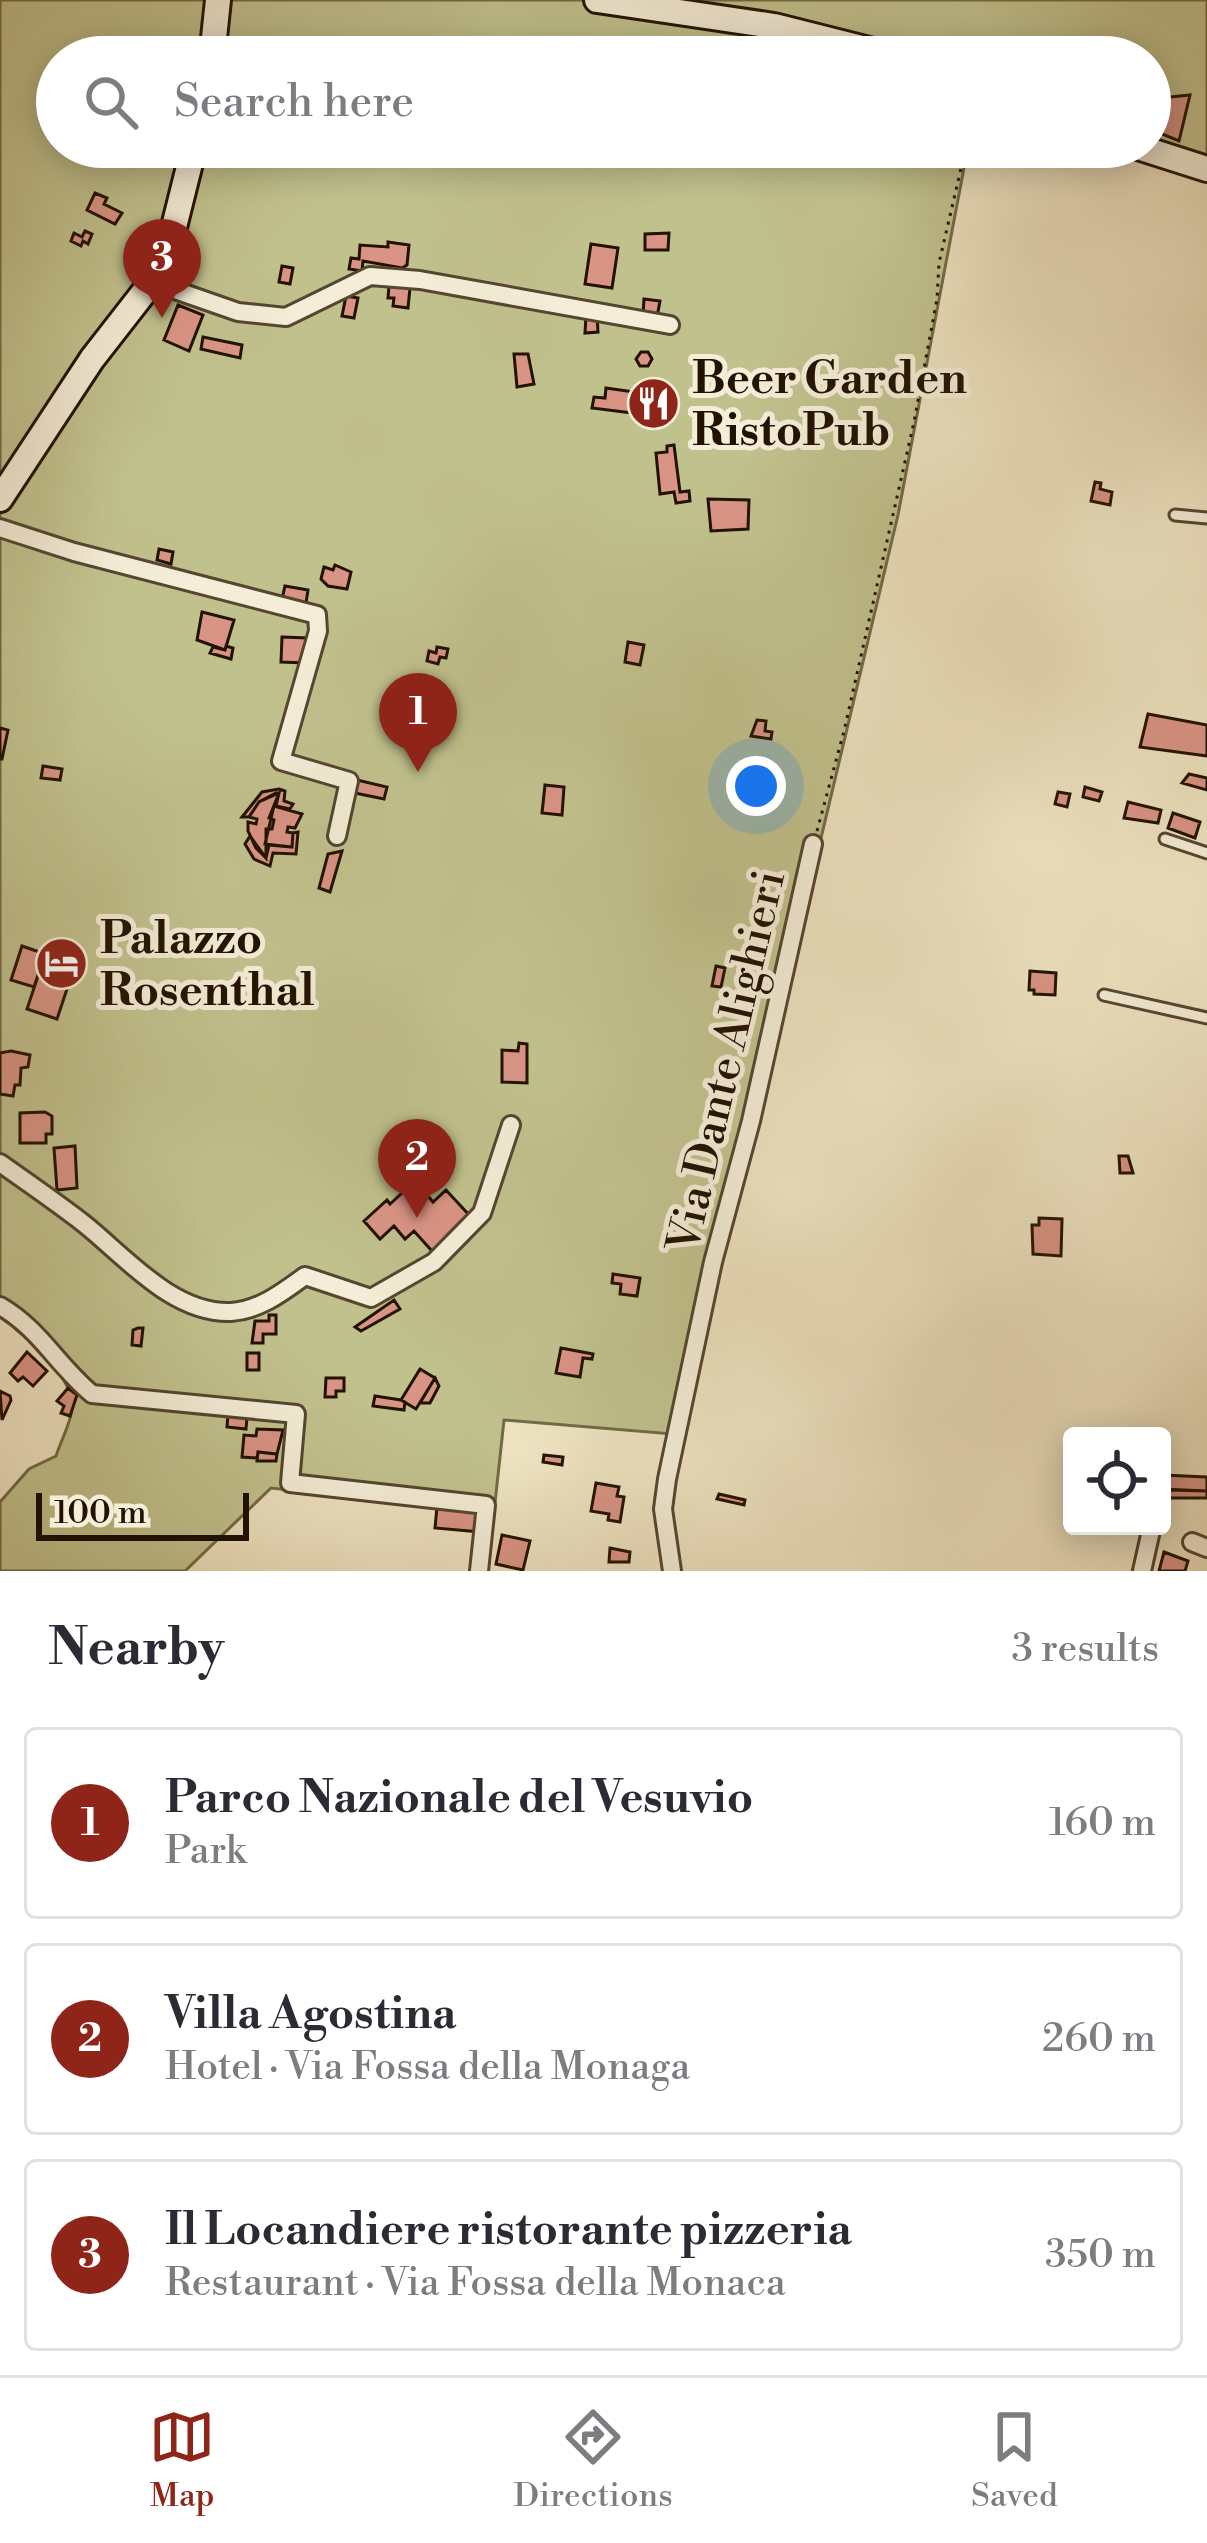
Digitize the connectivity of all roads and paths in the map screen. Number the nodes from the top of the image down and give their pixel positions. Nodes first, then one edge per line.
1 (218, 0) edge
2 (597, 0) edge
3 (214, 36) edge
4 (814, 36) edge
5 (1171, 158) edge
6 (189, 168) edge
7 (960, 168) edge
8 (1207, 169) edge
9 (152, 282) junction
10 (670, 325) dead end
11 (0, 499) edge
12 (1175, 515) dead end
13 (1207, 518) edge
14 (0, 528) edge
15 (337, 836) dead end
16 (1165, 839) dead end
17 (813, 844) joint
18 (1207, 853) edge
19 (1104, 995) dead end
20 (1207, 1018) edge
21 (511, 1125) dead end
22 (0, 1163) edge
23 (0, 1306) edge
24 (1150, 1535) edge
25 (479, 1571) edge
26 (672, 1571) edge
27 (1142, 1571) edge

1 - 3 street
2 - 4 street
5 - 8 street
6 - 9 street
7 - 17 path, Via Dante Alighieri
9 - 10 street
9 - 11 street
12 - 13 lane
14 - 15 street
16 - 18 lane
17 - 26 street, Via Dante Alighieri
19 - 20 lane
21 - 22 street
23 - 25 street
24 - 27 street

